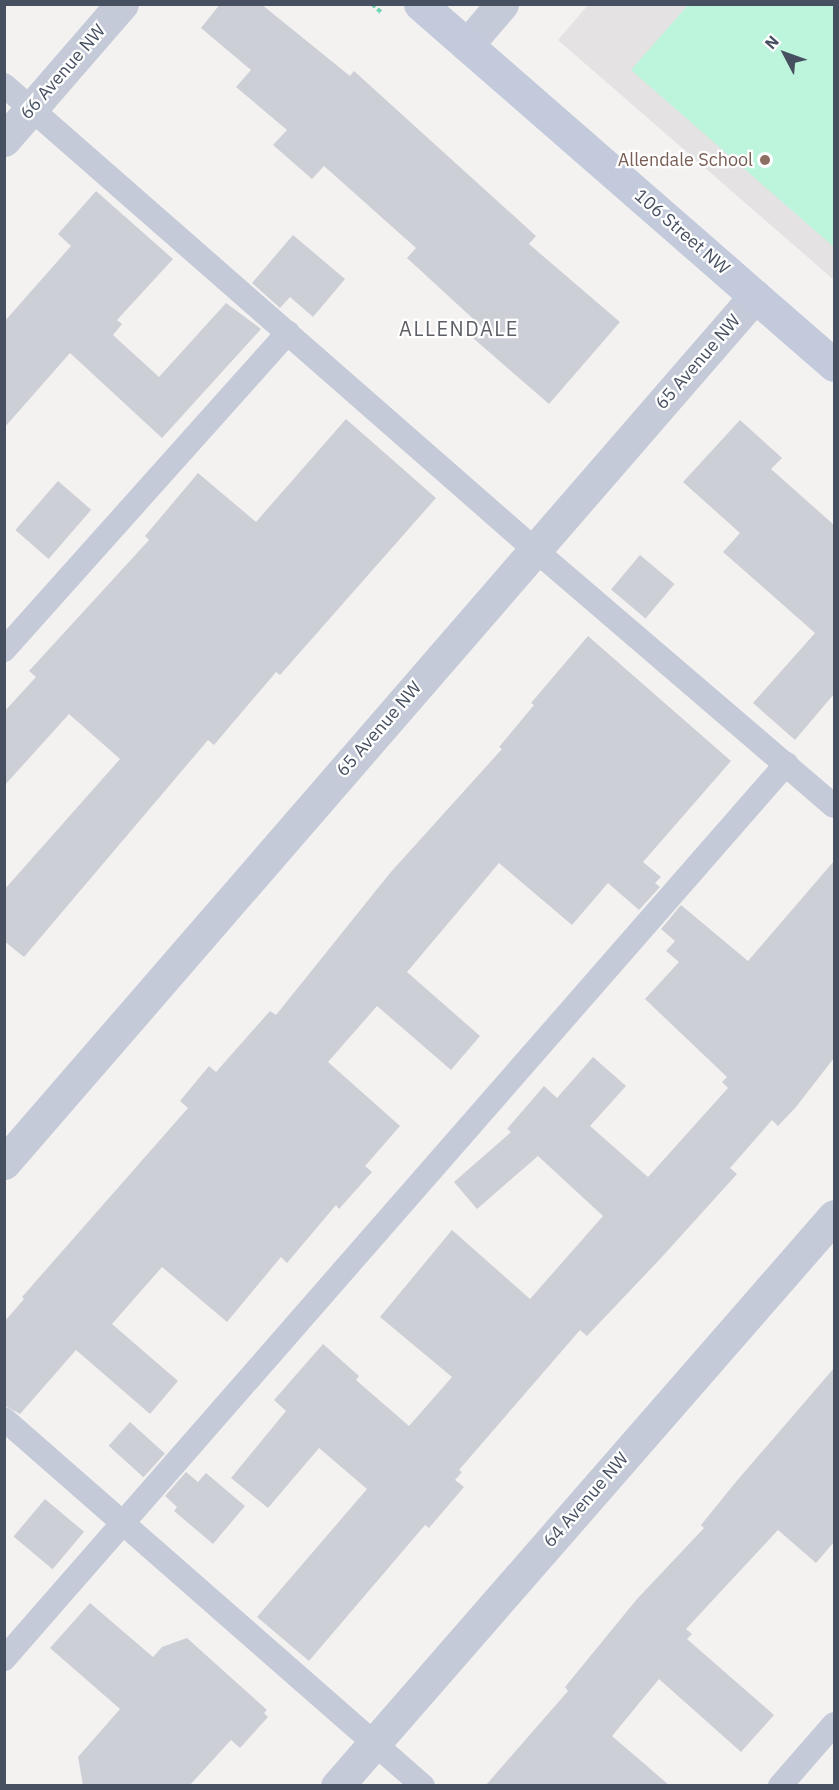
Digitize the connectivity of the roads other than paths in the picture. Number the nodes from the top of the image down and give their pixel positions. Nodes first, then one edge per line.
1 (122, 4) edge
2 (420, 4) edge
3 (502, 4) edge
4 (467, 45) junction
5 (4, 85) edge
6 (31, 109) junction
7 (4, 140) edge
8 (755, 296) junction
9 (288, 332) junction
10 (834, 365) edge
11 (534, 549) junction
12 (4, 650) edge
13 (786, 764) junction
14 (834, 806) edge
15 (4, 1163) edge
16 (834, 1216) edge
17 (4, 1419) edge
18 (122, 1523) junction
19 (4, 1659) edge
20 (834, 1724) edge
21 (374, 1743) junction
22 (337, 1785) edge
23 (423, 1785) edge
24 (780, 1785) edge

1 - 6 street, 66 Avenue NW
2 - 4 street, 106 Street NW
3 - 4 street
4 - 8 street, 106 Street NW
5 - 6 lane
6 - 7 street, 66 Avenue NW
6 - 9 lane
8 - 10 street, 106 Street NW
8 - 11 street, 65 Avenue NW
9 - 11 lane
9 - 12 lane
11 - 13 lane
11 - 15 street, 65 Avenue NW
13 - 14 lane
13 - 18 lane
16 - 21 street, 64 Avenue NW
17 - 18 lane
18 - 19 lane
18 - 21 lane
20 - 24 lane
21 - 22 street, 64 Avenue NW
21 - 23 lane

